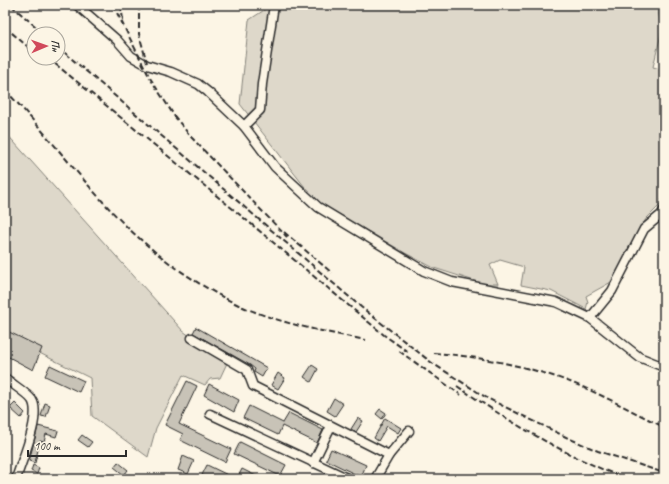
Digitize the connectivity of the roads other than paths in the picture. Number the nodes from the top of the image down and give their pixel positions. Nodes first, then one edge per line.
1 (77, 5) edge
2 (274, 5) edge
3 (244, 126) junction
4 (663, 213) edge
5 (590, 318) junction
6 (192, 338) dead end
7 (664, 367) edge
8 (5, 378) edge
9 (210, 414) dead end
10 (331, 426) junction
11 (409, 431) dead end
12 (389, 456) junction
13 (313, 463) junction
14 (16, 479) edge
15 (349, 479) edge
16 (375, 479) edge

1 - 3 street
2 - 3 street
3 - 5 street
4 - 5 street
5 - 7 street
6 - 10 street
8 - 14 street
9 - 13 street
10 - 12 street
10 - 13 street
11 - 12 street
12 - 16 street
13 - 15 street

